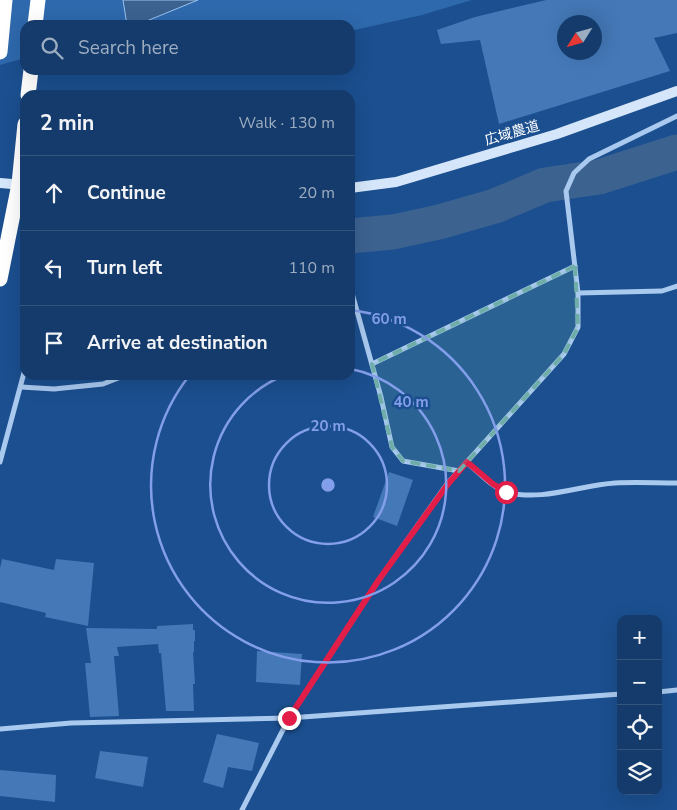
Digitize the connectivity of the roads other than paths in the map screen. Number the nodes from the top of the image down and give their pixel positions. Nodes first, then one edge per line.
1 (5, 0) edge
2 (38, 0) edge
3 (36, 20) edge
4 (0, 52) edge
5 (30, 75) edge
6 (29, 90) edge
7 (677, 91) edge
8 (677, 116) edge
9 (0, 183) edge
10 (20, 185) edge
11 (355, 187) edge
12 (20, 194) edge
13 (575, 266) junction
14 (0, 279) edge
15 (677, 286) edge
16 (578, 293) junction
17 (355, 304) edge
18 (372, 364) junction
19 (23, 380) edge
20 (113, 380) edge
21 (21, 387) junction
22 (0, 462) edge
23 (467, 462) junction
24 (459, 471) junction
25 (677, 483) edge
26 (677, 690) edge
27 (662, 692) edge
28 (617, 694) edge
29 (289, 718) junction
30 (0, 729) edge
31 (242, 810) edge

1 - 4 highway
2 - 3 highway
5 - 6 highway
7 - 11 street, 広域農道
8 - 13 street
9 - 10 street
12 - 14 highway
13 - 16 street
13 - 18 street
15 - 16 street
16 - 23 street
17 - 18 street
18 - 24 street
19 - 21 street
20 - 21 street
21 - 22 street
23 - 24 street
23 - 25 street
24 - 29 street
26 - 27 street
28 - 29 street
29 - 30 street
29 - 31 street

